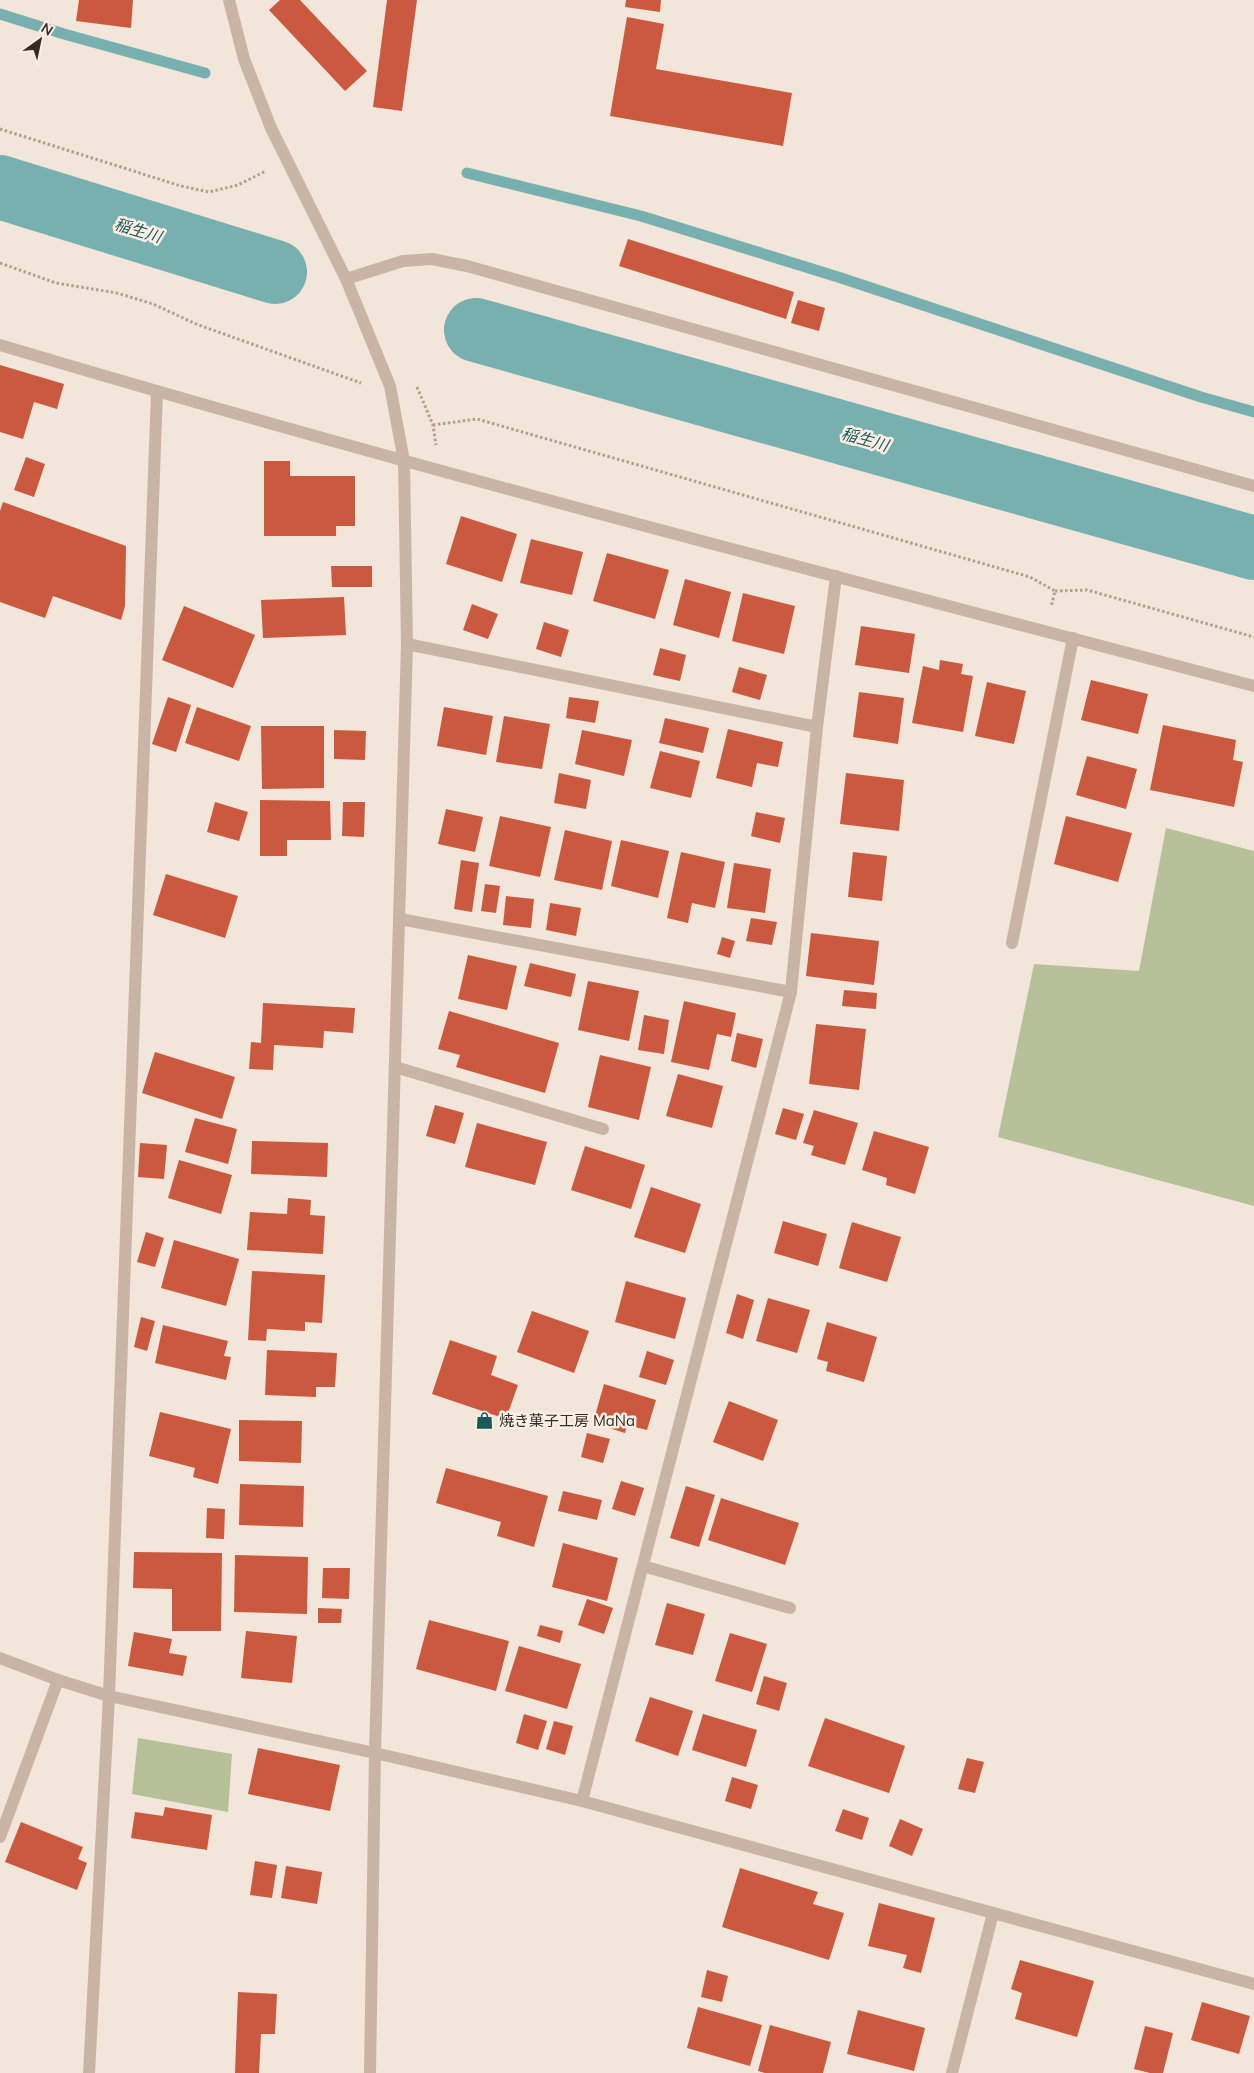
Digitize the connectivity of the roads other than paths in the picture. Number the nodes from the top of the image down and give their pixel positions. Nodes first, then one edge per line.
1 (229, 0) edge
2 (346, 279) junction
3 (0, 345) edge
4 (157, 392) junction
5 (404, 461) junction
6 (1254, 486) edge
7 (836, 576) junction
8 (1073, 638) junction
9 (407, 644) junction
10 (1254, 686) edge
11 (817, 727) junction
12 (400, 920) junction
13 (1012, 943) dead end
14 (791, 992) junction
15 (395, 1067) junction
16 (603, 1129) dead end
17 (643, 1566) junction
18 (790, 1608) dead end
19 (0, 1658) edge
20 (58, 1680) junction
21 (108, 1696) junction
22 (375, 1752) junction
23 (582, 1801) junction
24 (0, 1837) edge
25 (993, 1913) junction
26 (1254, 1984) edge
27 (89, 2073) edge
28 (370, 2073) edge
29 (952, 2073) edge

1 - 2 street
2 - 5 street
2 - 6 street
3 - 4 street
4 - 5 street
4 - 21 street
5 - 7 street
5 - 9 street
7 - 8 street
7 - 11 street
8 - 10 street
8 - 13 street
9 - 11 street
9 - 12 street
11 - 14 street
12 - 14 street
12 - 15 street
14 - 17 street
15 - 16 street
15 - 22 street
17 - 18 street
17 - 23 street
19 - 20 street
20 - 21 street
20 - 24 street
21 - 22 street
21 - 27 street
22 - 23 street
22 - 28 street
23 - 25 street
25 - 26 street
25 - 29 street

